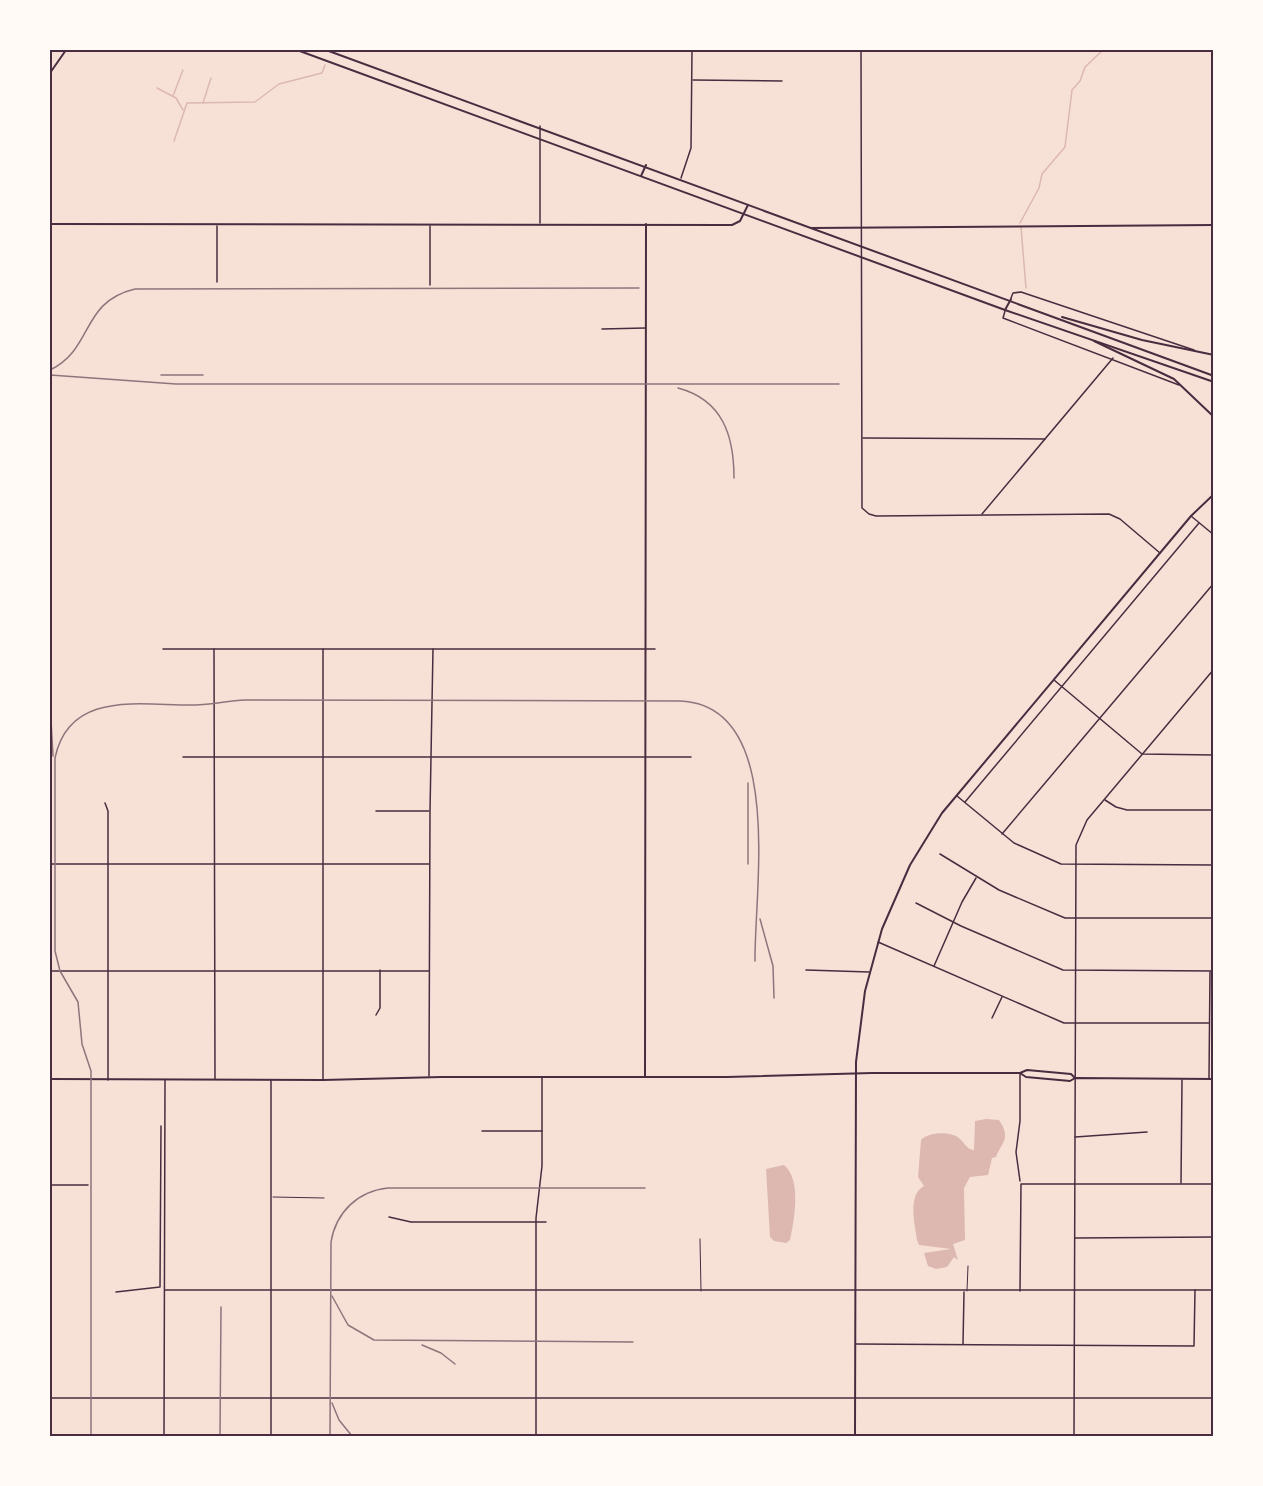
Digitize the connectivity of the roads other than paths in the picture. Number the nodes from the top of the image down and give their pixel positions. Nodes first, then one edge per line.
1 (66, 50) edge
2 (297, 50) edge
3 (326, 50) edge
4 (692, 50) edge
5 (861, 50) edge
6 (50, 73) edge
7 (692, 80) junction
8 (782, 81) dead end
9 (540, 126) junction
10 (540, 139) junction
11 (646, 165) junction
12 (641, 177) junction
13 (681, 178) junction
14 (748, 205) junction
15 (744, 214) junction
16 (50, 224) edge
17 (217, 224) junction
18 (430, 224) junction
19 (540, 224) junction
20 (646, 224) junction
21 (862, 225) junction
22 (1214, 225) edge
23 (811, 228) junction
24 (861, 246) junction
25 (861, 257) junction
26 (217, 282) dead end
27 (430, 285) dead end
28 (1011, 299) junction
29 (1005, 310) junction
30 (1048, 313) junction
31 (645, 328) junction
32 (602, 329) dead end
33 (1086, 337) junction
34 (1195, 350) junction
35 (1214, 355) edge
36 (1113, 358) junction
37 (1214, 376) edge
38 (1214, 382) edge
39 (1182, 386) junction
40 (1214, 417) edge
41 (862, 438) junction
42 (1046, 439) junction
43 (1214, 494) edge
44 (981, 515) junction
45 (1191, 516) junction
46 (1199, 523) junction
47 (1214, 535) edge
48 (1160, 553) junction
49 (1214, 583) edge
50 (322, 648) junction
51 (433, 648) junction
52 (645, 648) junction
53 (163, 649) dead end
54 (214, 649) junction
55 (655, 649) dead end
56 (1214, 669) edge
57 (1054, 679) junction
58 (1062, 687) junction
59 (1100, 718) junction
60 (1142, 753) junction
61 (1214, 755) edge
62 (183, 757) dead end
63 (215, 757) junction
64 (323, 757) junction
65 (431, 757) junction
66 (645, 757) junction
67 (691, 757) dead end
68 (956, 795) junction
69 (1104, 799) junction
70 (105, 802) dead end
71 (965, 802) junction
72 (1214, 810) edge
73 (430, 811) junction
74 (376, 812) dead end
75 (1002, 834) junction
76 (940, 854) dead end
77 (50, 864) edge
78 (108, 864) junction
79 (214, 864) junction
80 (322, 864) junction
81 (430, 864) junction
82 (1075, 865) junction
83 (1214, 865) edge
84 (977, 877) junction
85 (916, 903) dead end
86 (1075, 918) junction
87 (1214, 918) edge
88 (954, 922) junction
89 (878, 942) junction
90 (934, 967) junction
91 (215, 970) junction
92 (380, 970) junction
93 (806, 970) dead end
94 (50, 971) edge
95 (322, 971) junction
96 (430, 971) junction
97 (1075, 971) junction
98 (1210, 971) junction
99 (1214, 971) edge
100 (108, 972) junction
101 (869, 972) junction
102 (1002, 996) junction
103 (376, 1015) dead end
104 (992, 1018) dead end
105 (1075, 1023) junction
106 (1209, 1023) junction
107 (1020, 1073) junction
108 (856, 1074) junction
109 (429, 1077) junction
110 (542, 1077) junction
111 (645, 1077) junction
112 (1075, 1078) junction
113 (50, 1079) edge
114 (1182, 1079) junction
115 (1211, 1079) edge
116 (108, 1080) junction
117 (165, 1080) junction
118 (215, 1080) junction
119 (271, 1080) junction
120 (322, 1080) junction
121 (161, 1126) dead end
122 (482, 1131) dead end
123 (542, 1131) junction
124 (1147, 1132) dead end
125 (1075, 1137) junction
126 (1021, 1183) junction
127 (1075, 1184) junction
128 (1181, 1184) junction
129 (1214, 1184) edge
130 (50, 1185) edge
131 (88, 1185) dead end
132 (271, 1197) junction
133 (324, 1198) dead end
134 (389, 1217) dead end
135 (536, 1222) junction
136 (546, 1222) dead end
137 (1214, 1237) edge
138 (1074, 1238) junction
139 (700, 1239) dead end
140 (968, 1266) dead end
141 (165, 1290) junction
142 (856, 1290) junction
143 (1195, 1290) junction
144 (1214, 1290) edge
145 (536, 1291) junction
146 (965, 1291) junction
147 (1020, 1291) junction
148 (1075, 1291) junction
149 (116, 1292) dead end
150 (271, 1292) junction
151 (701, 1292) junction
152 (855, 1344) junction
153 (963, 1345) junction
154 (1075, 1345) junction
155 (50, 1398) edge
156 (855, 1398) junction
157 (1074, 1398) junction
158 (1214, 1398) edge
159 (164, 1399) junction
160 (271, 1399) junction
161 (536, 1399) junction
162 (164, 1437) edge
163 (271, 1437) edge
164 (537, 1437) edge
165 (855, 1437) edge
166 (1074, 1437) edge

1 - 6 main road
2 - 10 main road
3 - 9 main road
4 - 7 street
5 - 21 street
7 - 8 street
7 - 13 street
9 - 10 street
9 - 11 main road
10 - 12 main road
10 - 19 street
11 - 12 main road
11 - 13 main road
12 - 15 main road
13 - 14 main road
14 - 15 main road
14 - 23 main road
15 - 20 main road
15 - 25 main road
16 - 17 main road
17 - 18 main road
17 - 26 street
18 - 19 main road
18 - 27 street
19 - 20 main road
20 - 31 main road
21 - 22 main road
21 - 23 main road
21 - 24 street
23 - 24 main road
24 - 25 street
24 - 28 main road
25 - 29 main road
25 - 41 street
28 - 29 main road
28 - 30 main road
28 - 34 street
29 - 33 main road
29 - 36 street
30 - 34 main road
30 - 37 main road
31 - 32 street
31 - 52 main road
33 - 38 main road
33 - 39 main road
34 - 35 main road
36 - 39 street
36 - 42 street
39 - 40 main road
41 - 42 street
41 - 44 street
42 - 44 street
43 - 45 main road
44 - 48 street
45 - 46 street
45 - 48 main road
46 - 47 street
46 - 58 street
48 - 57 main road
49 - 59 street
50 - 51 street
50 - 54 street
50 - 64 street
51 - 52 street
51 - 65 street
52 - 55 street
52 - 66 main road
53 - 54 street
54 - 63 street
56 - 60 street
57 - 58 street
57 - 68 main road
58 - 59 street
58 - 71 street
59 - 60 street
59 - 75 street
60 - 61 street
60 - 69 street
62 - 63 street
63 - 64 street
63 - 79 street
64 - 65 street
64 - 80 street
65 - 66 street
65 - 73 street
66 - 67 street
66 - 111 main road
68 - 71 street
68 - 89 main road
69 - 72 street
69 - 82 street
70 - 78 street
71 - 75 street
73 - 74 street
73 - 81 street
75 - 82 street
76 - 84 street
77 - 78 street
78 - 79 street
78 - 100 street
79 - 80 street
79 - 91 street
80 - 81 street
80 - 95 street
81 - 96 street
82 - 83 street
82 - 86 street
84 - 86 street
84 - 88 street
85 - 88 street
86 - 87 street
86 - 97 street
88 - 90 street
88 - 97 street
89 - 90 street
89 - 101 main road
90 - 102 street
91 - 95 street
91 - 100 street
91 - 118 street
92 - 95 street
92 - 96 street
92 - 103 street
93 - 101 street
94 - 100 street
95 - 120 street
96 - 109 street
97 - 98 street
97 - 105 street
98 - 99 street
98 - 106 street
100 - 116 street
101 - 108 main road
102 - 104 street
102 - 105 street
105 - 106 street
105 - 112 street
106 - 115 street
107 - 108 main road
107 - 112 main road
107 - 112 main road
107 - 126 street
108 - 111 main road
108 - 142 main road
109 - 110 main road
109 - 120 main road
110 - 111 main road
110 - 123 street
112 - 114 main road
112 - 125 street
113 - 116 main road
114 - 115 main road
114 - 128 street
116 - 117 main road
117 - 118 main road
117 - 141 street
118 - 119 main road
119 - 120 main road
119 - 132 street
121 - 149 street
122 - 123 street
123 - 135 street
124 - 125 street
125 - 127 street
126 - 127 street
126 - 147 street
127 - 128 street
127 - 138 street
128 - 129 street
130 - 131 street
132 - 133 lane
132 - 150 street
134 - 135 street
135 - 136 street
135 - 145 street
137 - 138 street
138 - 148 street
139 - 151 lane
140 - 146 lane
141 - 150 street
141 - 159 street
142 - 146 street
142 - 151 street
142 - 152 main road
143 - 144 street
143 - 148 street
143 - 154 street
145 - 150 street
145 - 151 street
145 - 161 street
146 - 147 street
146 - 153 street
147 - 148 street
148 - 154 street
150 - 160 street
152 - 153 street
152 - 156 main road
153 - 154 street
154 - 157 street
155 - 159 street
156 - 157 street
156 - 161 street
156 - 165 main road
157 - 158 street
157 - 166 street
159 - 160 street
159 - 162 street
160 - 161 street
160 - 163 street
161 - 164 street

